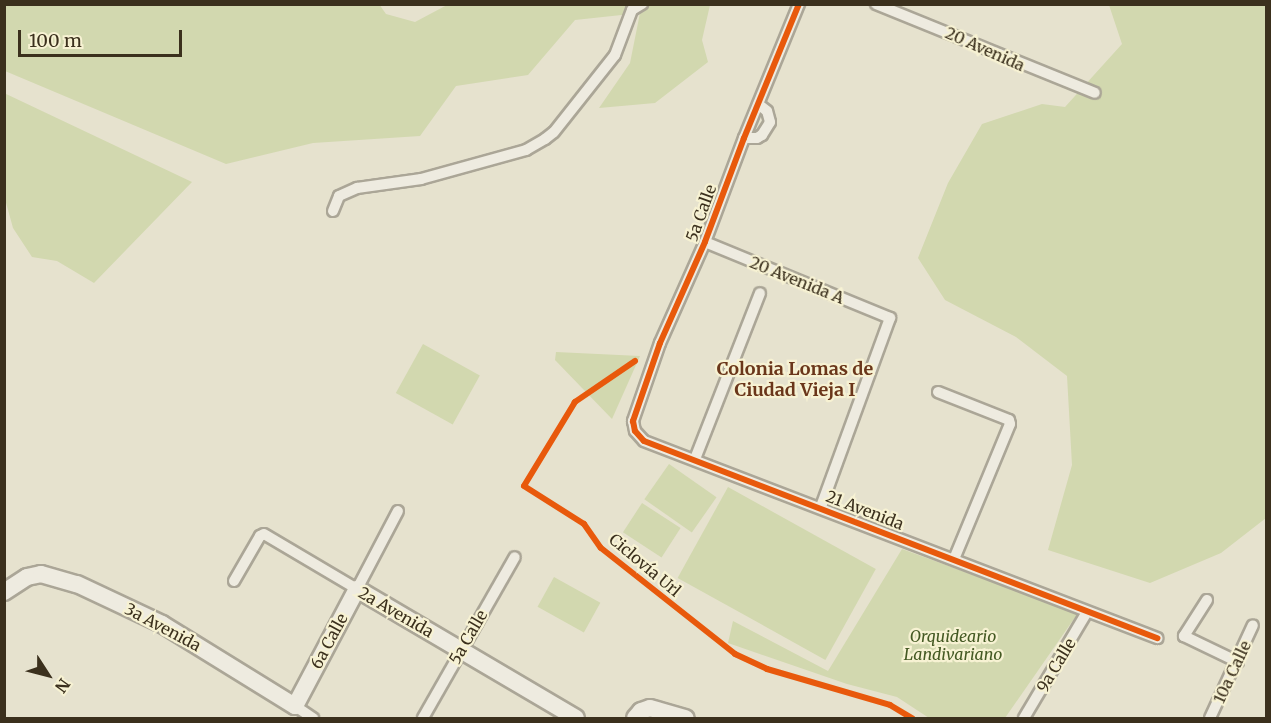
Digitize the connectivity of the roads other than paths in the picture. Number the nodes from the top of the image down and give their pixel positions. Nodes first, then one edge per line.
1 (642, 4) edge
2 (799, 4) edge
3 (876, 4) edge
4 (1095, 93) dead end
5 (758, 104) junction
6 (744, 138) junction
7 (333, 211) dead end
8 (705, 242) junction
9 (760, 293) dead end
10 (938, 392) dead end
11 (635, 431) joint
12 (695, 459) junction
13 (820, 507) junction
14 (398, 511) dead end
15 (515, 557) dead end
16 (954, 558) junction
17 (234, 581) dead end
18 (357, 589) junction
19 (4, 592) edge
20 (1207, 600) dead end
21 (1087, 612) junction
22 (1253, 625) dead end
23 (1157, 638) dead end
24 (461, 649) junction
25 (1238, 662) junction
26 (295, 706) junction
27 (566, 716) edge
28 (313, 718) edge
29 (423, 718) edge
30 (635, 718) edge
31 (686, 718) edge
32 (1024, 718) edge
33 (1210, 718) edge

1 - 7 street
2 - 5 street, 5a Calle
3 - 4 street, 20 Avenida
5 - 6 street, 5a Calle
5 - 6 street
6 - 8 street, 5a Calle
8 - 11 street, 5a Calle
8 - 13 street, 20 Avenida A
9 - 12 street
10 - 16 street
11 - 12 street, 21 Avenida
12 - 13 street, 21 Avenida
13 - 16 street, 21 Avenida
14 - 18 street, 6a Calle
15 - 24 street, 5a Calle
16 - 21 street, 21 Avenida
17 - 18 street, 2a Avenida
18 - 24 street, 2a Avenida
18 - 26 street, 6a Calle
19 - 26 street, 3a Avenida
20 - 25 street
21 - 23 street, 21 Avenida
21 - 32 street, 9a Calle
22 - 25 street, 10a Calle
24 - 27 street, 2a Avenida
24 - 29 street, 5a Calle
25 - 33 street, 10a Calle
26 - 28 street, 3a Avenida
30 - 31 street

